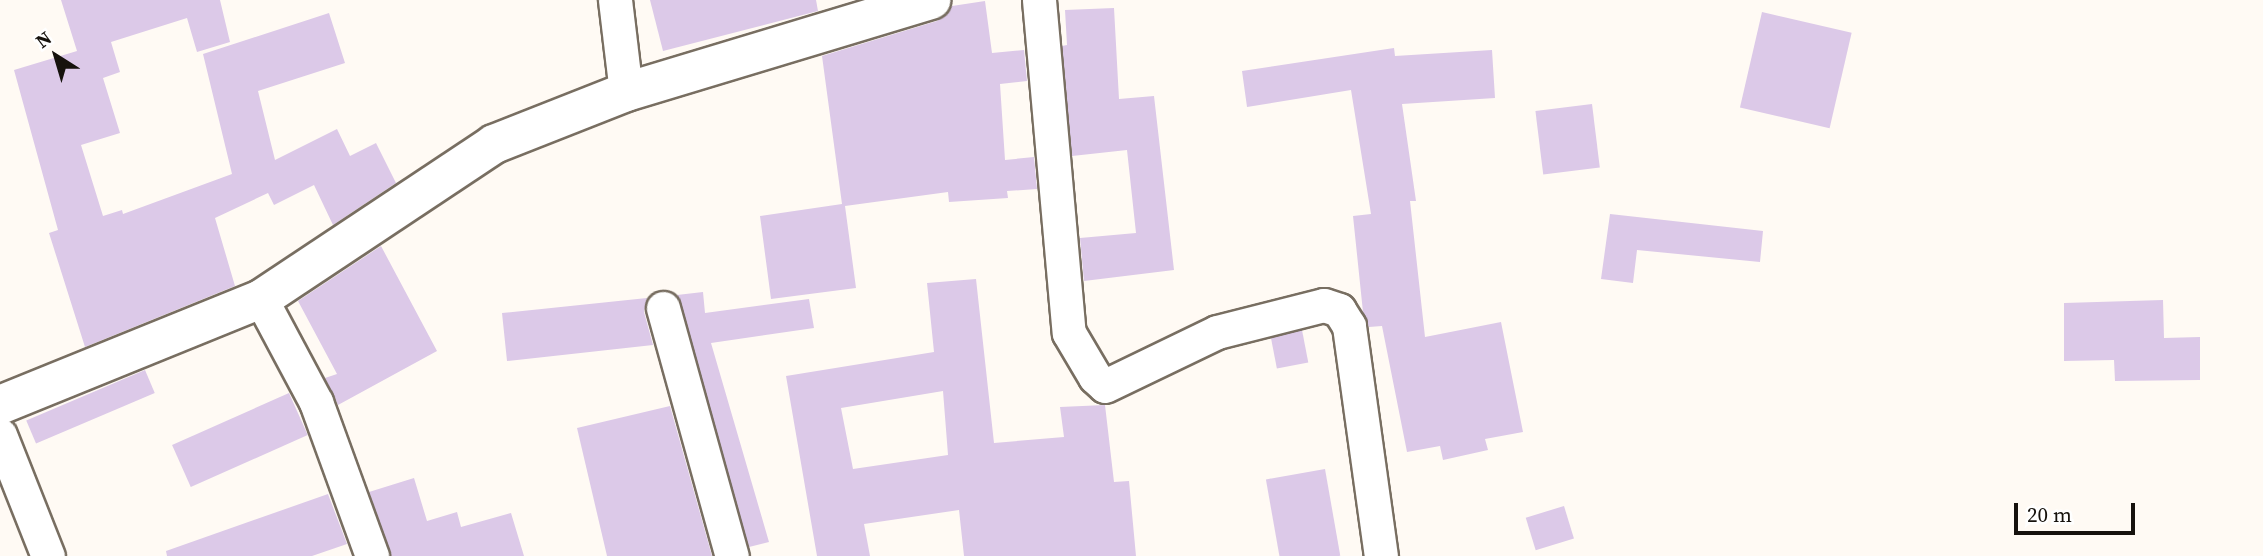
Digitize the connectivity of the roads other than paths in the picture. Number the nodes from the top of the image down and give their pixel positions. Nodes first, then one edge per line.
1 (615, 0) edge
2 (931, 0) edge
3 (1039, 0) edge
4 (626, 92) junction
5 (261, 299) junction
6 (663, 308) dead end
7 (0, 405) edge
8 (0, 435) edge
9 (48, 556) edge
10 (372, 556) edge
11 (732, 556) edge
12 (1381, 556) edge

1 - 4 street
2 - 4 street
3 - 12 street
4 - 5 street
5 - 7 street
5 - 10 street
6 - 11 street
8 - 9 street

